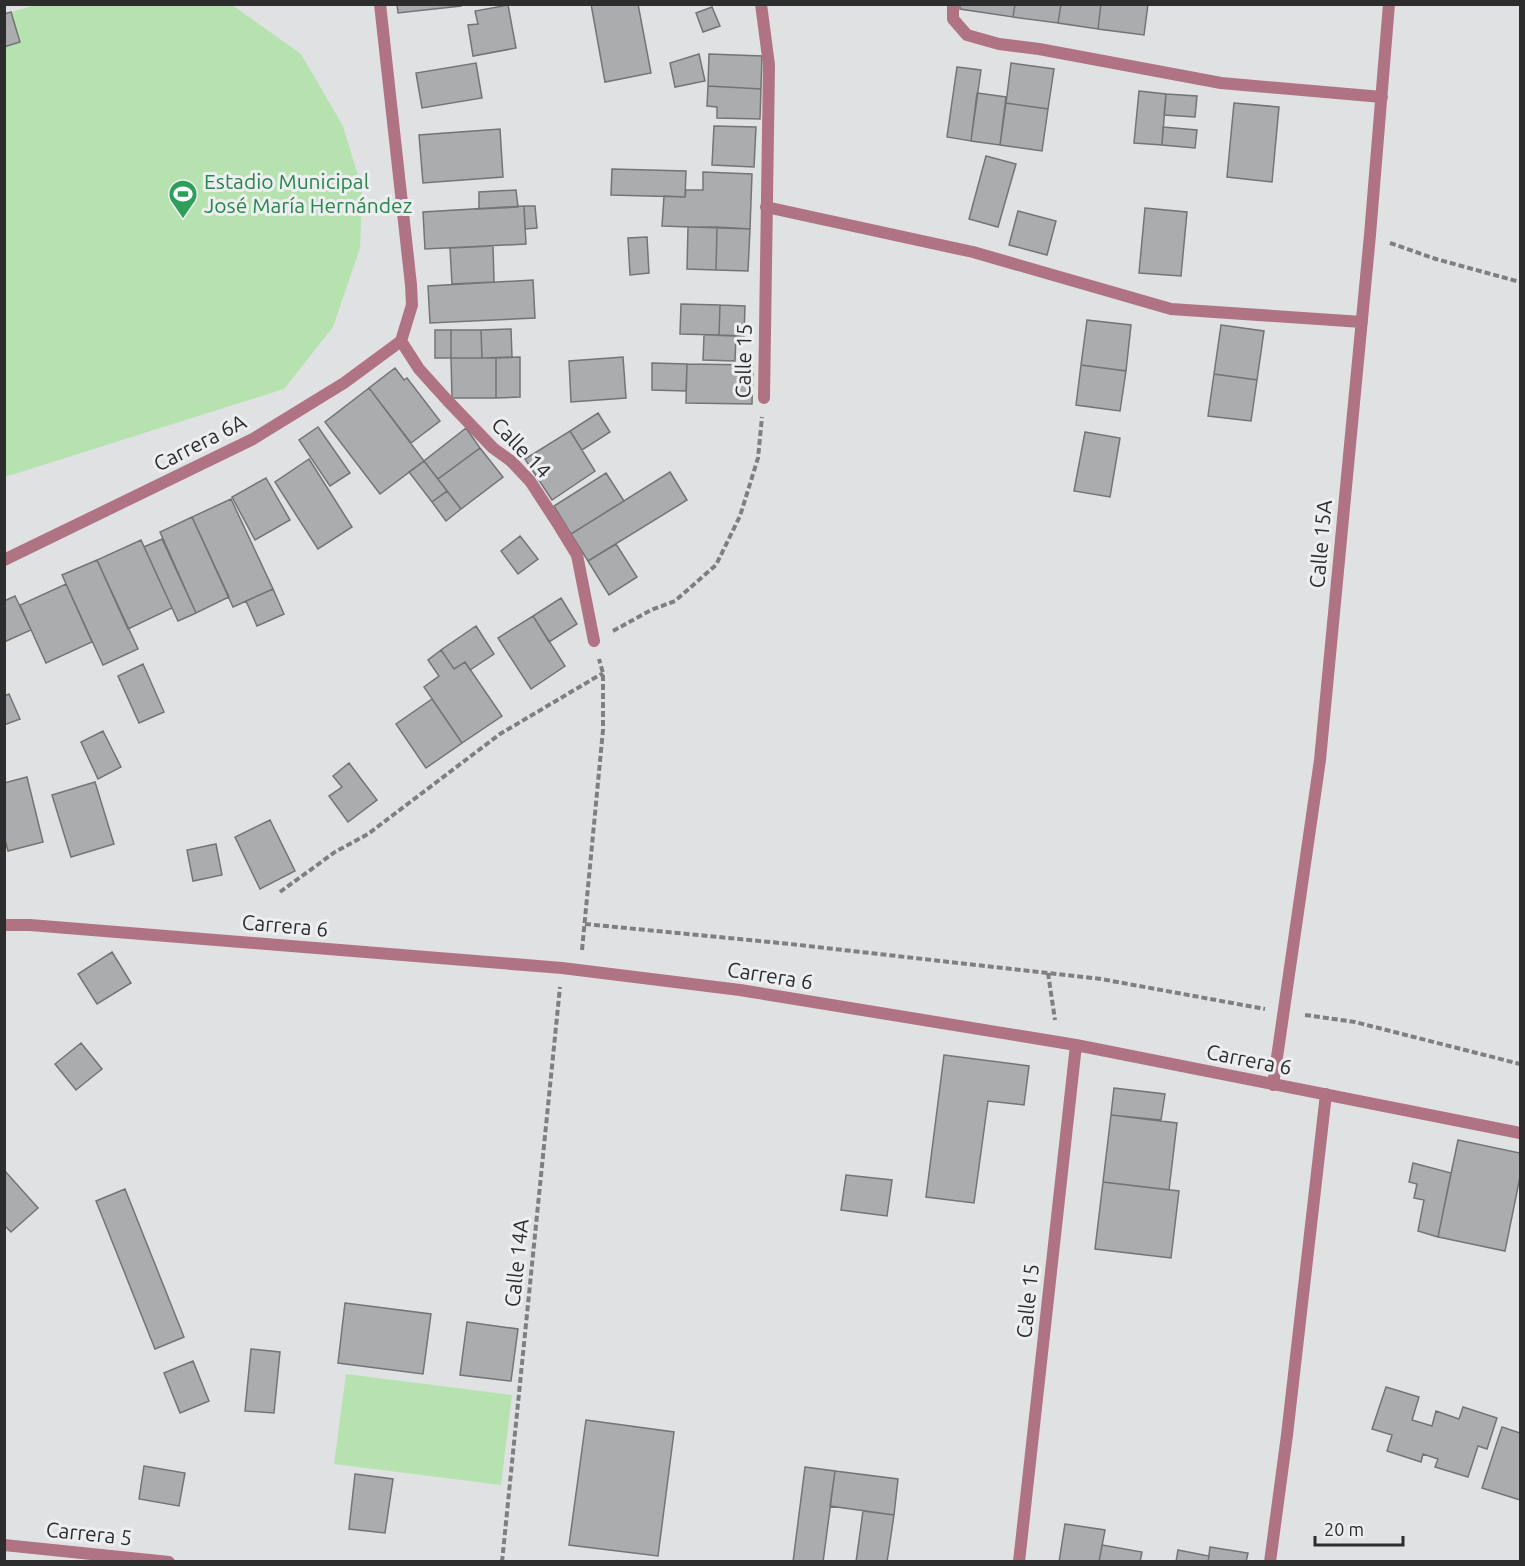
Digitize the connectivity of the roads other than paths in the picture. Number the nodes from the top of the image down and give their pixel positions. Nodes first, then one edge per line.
1 (380, 4) edge
2 (761, 4) edge
3 (953, 4) edge
4 (1389, 4) edge
5 (1382, 97) junction
6 (766, 207) junction
7 (1362, 322) junction
8 (401, 341) junction
9 (764, 398) road end
10 (4, 560) edge
11 (594, 641) road end
12 (4, 925) edge
13 (1076, 1046) junction
14 (1273, 1085) junction
15 (1326, 1094) junction
16 (1521, 1133) edge
17 (4, 1545) edge
18 (170, 1562) edge
19 (1019, 1562) edge
20 (1270, 1562) edge

1 - 8 street
2 - 6 street, Calle 15
3 - 5 street
4 - 5 street, Calle 15A
5 - 7 street, Calle 15A
6 - 7 street
6 - 9 street, Calle 15
7 - 14 street, Calle 15A
8 - 10 street, Carrera 6A
8 - 11 street, Calle 14
12 - 13 street, Carrera 6
13 - 14 street, Carrera 6
13 - 19 street, Calle 15
14 - 15 street, Carrera 6
15 - 16 street, Carrera 6
15 - 20 street
17 - 18 street, Carrera 5

